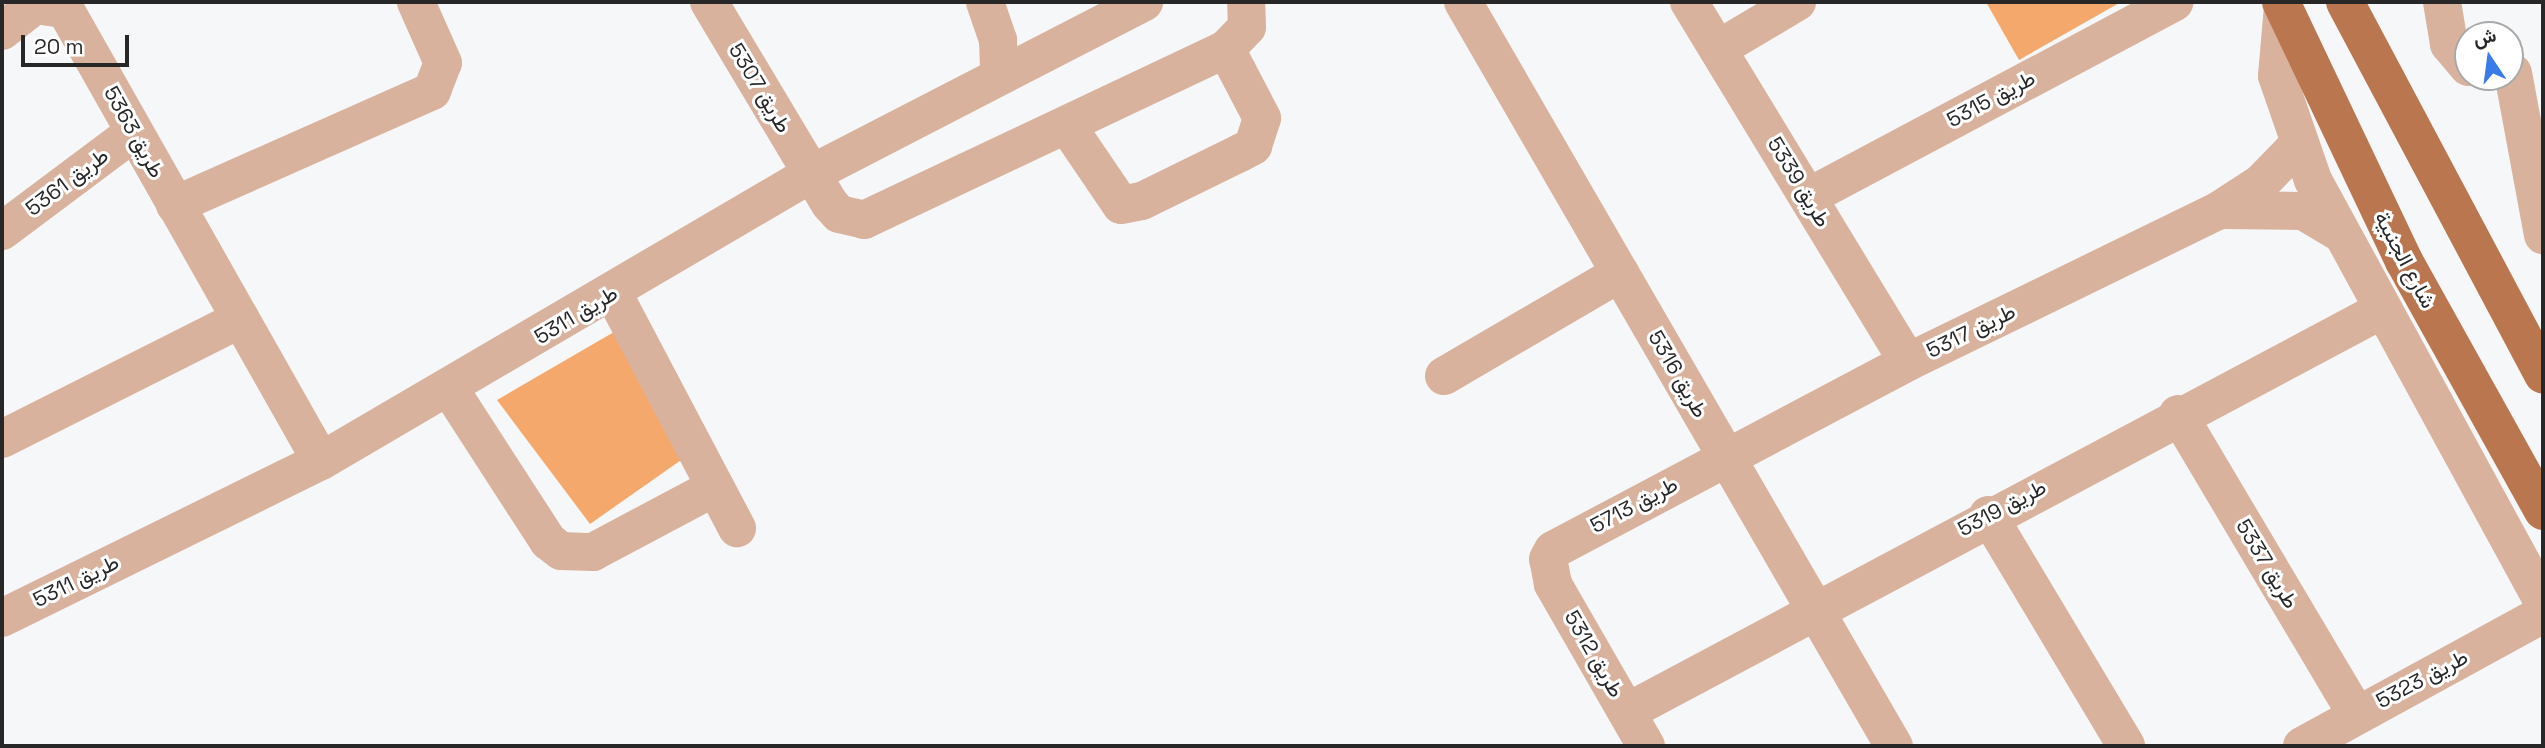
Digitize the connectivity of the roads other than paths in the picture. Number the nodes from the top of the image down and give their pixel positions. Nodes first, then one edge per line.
1 (416, 2) edge
2 (709, 2) edge
3 (1144, 2) edge
4 (1246, 2) edge
5 (1463, 2) edge
6 (1689, 2) edge
7 (1797, 2) edge
8 (2174, 2) edge
9 (2345, 2) edge
10 (2442, 2) edge
11 (992, 4) edge
12 (2282, 4) edge
13 (2, 31) edge
14 (1226, 49) junction
15 (1718, 49) junction
16 (2454, 50) edge
17 (999, 72) junction
18 (2524, 88) edge
19 (1068, 127) junction
20 (133, 133) junction
21 (2298, 145) junction
22 (811, 174) junction
23 (1808, 197) junction
24 (176, 205) junction
25 (2218, 211) junction
26 (2, 230) edge
27 (2340, 233) junction
28 (2543, 235) edge
29 (1620, 273) junction
30 (613, 293) junction
31 (2380, 311) junction
32 (241, 319) junction
33 (1908, 362) junction
34 (2543, 375) edge
35 (1444, 376) dead end
36 (451, 391) junction
37 (2178, 414) junction
38 (2, 439) edge
39 (1726, 456) junction
40 (321, 461) junction
41 (715, 487) junction
42 (2543, 511) edge
43 (1988, 515) junction
44 (737, 528) dead end
45 (1548, 559) joint
46 (2543, 601) edge
47 (1815, 610) junction
48 (2543, 614) edge
49 (2, 618) edge
50 (1627, 712) junction
51 (2356, 714) junction
52 (1646, 746) edge
53 (1894, 746) edge
54 (2126, 746) edge
55 (2302, 746) edge

1 - 24 street
2 - 22 street, طريق 5307
3 - 17 street, طريق 5311
4 - 14 street
5 - 29 street, طريق 5316
6 - 15 street, طريق 5339
7 - 15 street
8 - 23 street, طريق 5315
9 - 34 main road
10 - 16 street
11 - 17 street
12 - 21 street
12 - 42 main road, شارع الجنبية
13 - 20 street, طريق 5363
14 - 19 street, طريق 5307
14 - 19 street
15 - 23 street, طريق 5339
17 - 22 street, طريق 5311
18 - 28 street
19 - 22 street, طريق 5307
20 - 24 street, طريق 5363
20 - 26 street, طريق 5361
21 - 25 street, طريق 5317
21 - 27 street
22 - 30 street, طريق 5311
23 - 33 street, طريق 5339
24 - 32 street, طريق 5363
25 - 27 street, طريق 5317
25 - 33 street, طريق 5317
27 - 31 street
29 - 35 street
29 - 39 street, طريق 5316
30 - 36 street, طريق 5311
30 - 41 street
31 - 37 street, طريق 5319
31 - 46 street
32 - 38 street
32 - 40 street, طريق 5363
33 - 39 street, طريق 5317
36 - 40 street, طريق 5311
36 - 41 street
37 - 43 street, طريق 5319
37 - 51 street, طريق 5337
39 - 45 street, طريق 5713
39 - 47 street, طريق 5316
40 - 49 street, طريق 5311
41 - 44 street
43 - 47 street, طريق 5319
43 - 54 street
45 - 50 street, طريق 5312
47 - 50 street, طريق 5319
47 - 53 street, طريق 5316
48 - 51 street, طريق 5323
50 - 52 street, طريق 5312
51 - 55 street, طريق 5323

